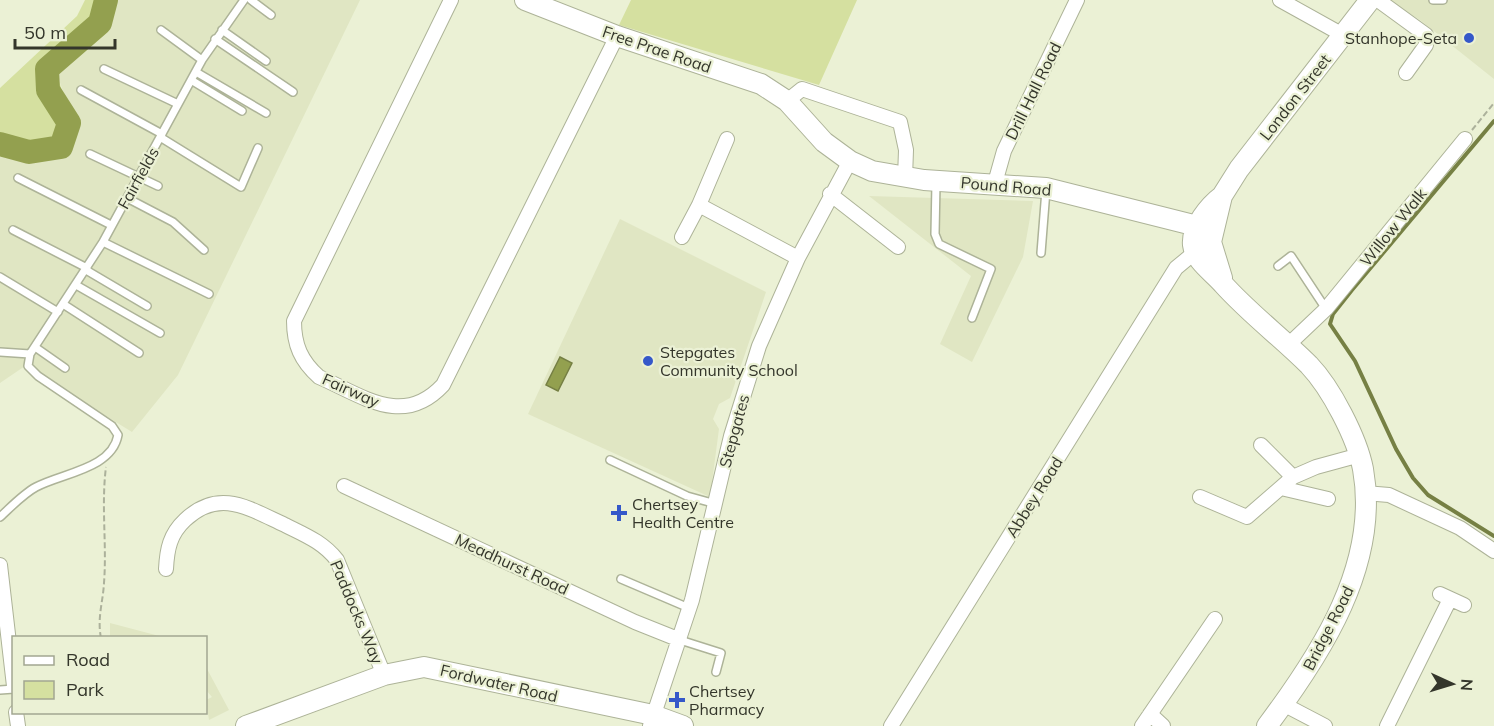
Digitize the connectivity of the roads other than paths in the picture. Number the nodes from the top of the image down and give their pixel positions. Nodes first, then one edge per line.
1 (244, 0) edge
2 (251, 0) edge
3 (451, 0) edge
4 (525, 0) edge
5 (1077, 0) edge
6 (1280, 0) edge
7 (1370, 0) edge
8 (1378, 0) edge
9 (1433, 0) edge
10 (1443, 0) edge
11 (271, 15) dead end
12 (161, 30) dead end
13 (222, 30) junction
14 (1343, 35) junction
15 (617, 36) junction
16 (215, 39) junction
17 (202, 60) junction
18 (266, 61) dead end
19 (104, 69) dead end
20 (196, 72) junction
21 (1407, 73) dead end
22 (191, 80) junction
23 (81, 90) dead end
24 (293, 92) dead end
25 (786, 101) junction
26 (178, 104) junction
27 (242, 111) dead end
28 (266, 113) dead end
29 (161, 136) junction
30 (727, 139) dead end
31 (1465, 139) road end
32 (258, 148) dead end
33 (90, 154) dead end
34 (850, 161) junction
35 (139, 176) junction
36 (18, 177) dead end
37 (905, 178) junction
38 (936, 180) junction
39 (995, 183) junction
40 (158, 186) dead end
41 (1046, 188) junction
42 (830, 194) junction
43 (126, 198) junction
44 (699, 206) junction
45 (111, 225) junction
46 (13, 230) dead end
47 (682, 237) dead end
48 (1202, 237) junction
49 (103, 242) junction
50 (898, 247) dead end
51 (204, 250) dead end
52 (1041, 253) dead end
53 (798, 258) junction
54 (1278, 266) dead end
55 (86, 269) junction
56 (0, 277) edge
57 (76, 285) junction
58 (209, 294) dead end
59 (63, 304) junction
60 (147, 306) dead end
61 (1326, 309) junction
62 (58, 312) junction
63 (972, 318) dead end
64 (159, 333) dead end
65 (1287, 346) junction
66 (32, 351) junction
67 (0, 352) edge
68 (138, 352) dead end
69 (66, 368) dead end
70 (1261, 445) dead end
71 (1360, 455) junction
72 (610, 460) dead end
73 (1293, 477) junction
74 (344, 486) dead end
75 (1281, 488) junction
76 (1365, 493) junction
77 (1200, 497) dead end
78 (1328, 499) dead end
79 (716, 504) junction
80 (0, 517) edge
81 (1494, 550) edge
82 (0, 565) edge
83 (167, 569) dead end
84 (621, 579) dead end
85 (1464, 605) dead end
86 (689, 608) junction
87 (1215, 619) dead end
88 (680, 640) junction
89 (12, 670) edge
90 (716, 672) dead end
91 (384, 675) junction
92 (1284, 704) junction
93 (1146, 720) edge
94 (651, 721) edge
95 (246, 726) edge
96 (683, 726) edge
97 (891, 726) edge
98 (1163, 726) edge
99 (1267, 726) edge
100 (1325, 726) edge
101 (1387, 726) edge

1 - 13 lane, Fairfields
2 - 11 lane
3 - 15 street, Fairway
4 - 15 main road, Free Prae Road
5 - 39 street, Drill Hall Road
6 - 14 street
7 - 14 main road, London Street
8 - 21 street
9 - 10 lane
12 - 17 lane
13 - 16 lane, Fairfields
13 - 18 lane
14 - 48 main road, London Street
15 - 25 main road, Free Prae Road
16 - 17 lane, Fairfields
16 - 24 lane
17 - 20 lane, Fairfields
19 - 26 lane
20 - 22 lane, Fairfields
20 - 28 lane
22 - 26 lane, Fairfields
22 - 27 lane
23 - 29 lane
25 - 34 main road, Free Prae Road
25 - 37 street
26 - 29 lane, Fairfields
29 - 32 lane
29 - 35 lane, Fairfields
30 - 44 street
31 - 61 street, Willow Walk
33 - 35 lane
34 - 37 main road, Pound Road
34 - 42 street, Stepgates
35 - 40 lane
35 - 43 lane, Fairfields
36 - 45 lane
37 - 38 main road, Pound Road
38 - 39 main road, Pound Road
38 - 63 lane
39 - 41 main road, Pound Road
41 - 48 main road, Pound Road
41 - 52 lane
42 - 50 street
42 - 53 street, Stepgates
43 - 45 lane, Fairfields
43 - 51 lane
44 - 47 street
44 - 53 street
45 - 49 lane, Fairfields
46 - 55 lane
48 - 65 main road, Bridge Road
48 - 97 street, Abbey Road
49 - 55 lane, Fairfields
49 - 58 lane
53 - 79 street, Stepgates
54 - 61 lane
55 - 57 lane, Fairfields
55 - 60 lane
56 - 62 lane
57 - 59 lane, Fairfields
57 - 64 lane
59 - 62 lane, Fairfields
59 - 68 lane
61 - 65 street, Willow Walk
62 - 66 lane, Fairfields
65 - 71 main road, Bridge Road
66 - 67 lane
66 - 69 lane
66 - 80 lane
70 - 73 street
71 - 73 street
71 - 76 main road, Bridge Road
72 - 79 lane
73 - 75 street
74 - 88 street, Meadhurst Road
75 - 77 street
75 - 78 street
76 - 81 street
76 - 92 main road, Bridge Road
79 - 86 street, Stepgates
82 - 89 street
83 - 91 street, Paddocks Way
84 - 86 lane
85 - 101 street
86 - 88 street, Stepgates
87 - 93 street
88 - 90 lane
88 - 94 street, Stepgates
91 - 94 main road, Fordwater Road
91 - 95 main road, Fordwater Road
92 - 99 main road, Bridge Road
92 - 100 street
93 - 98 street
94 - 96 main road, Fordwater Road

